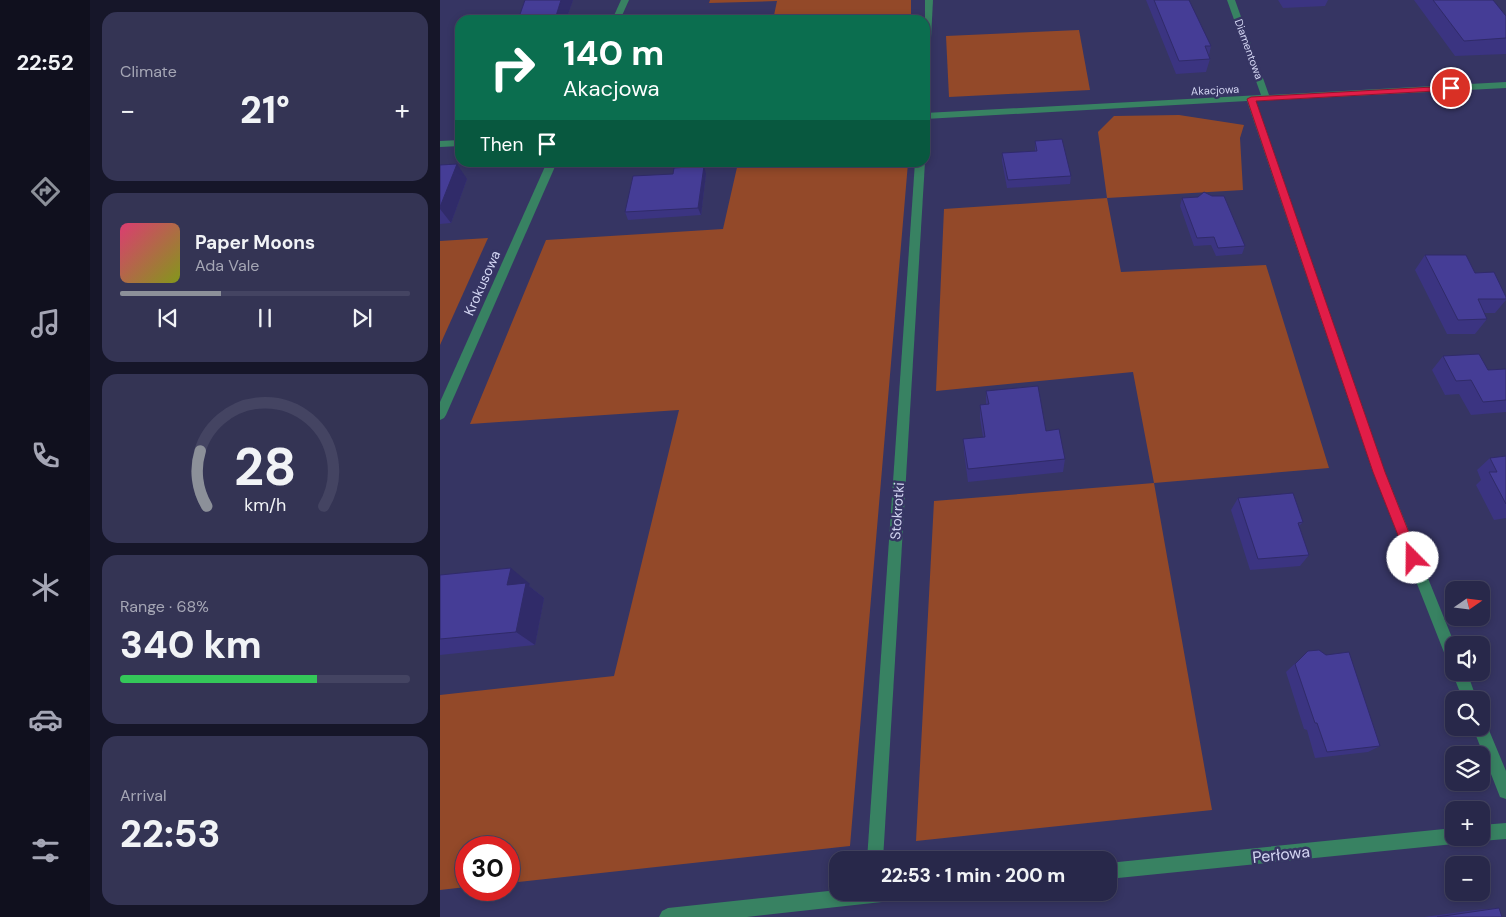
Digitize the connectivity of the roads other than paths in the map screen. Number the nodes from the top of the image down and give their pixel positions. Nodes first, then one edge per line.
1 (625, 0) edge
2 (929, 0) edge
3 (1231, 0) edge
4 (618, 15) edge
5 (928, 15) edge
6 (1506, 85) edge
7 (1266, 98) junction
8 (1251, 99) junction
9 (930, 116) edge
10 (455, 143) edge
11 (440, 144) edge
12 (550, 167) edge
13 (920, 167) edge
14 (440, 415) edge
15 (1445, 637) edge
16 (1484, 736) edge
17 (1506, 791) edge
18 (1506, 830) edge
19 (1490, 832) edge
20 (1445, 837) edge
21 (875, 851) edge
22 (1117, 870) edge
23 (829, 899) edge
24 (668, 917) edge

1 - 4 street
2 - 5 street
3 - 7 street, Diamentowa
6 - 7 street, Akacjowa
7 - 8 street, Akacjowa
8 - 9 street, Akacjowa
8 - 15 street, Diamentowa
10 - 11 street
12 - 14 street, Krokusowa
13 - 21 street, Stokrotki
16 - 17 street
18 - 19 street
20 - 22 street, Perłowa
23 - 24 street

